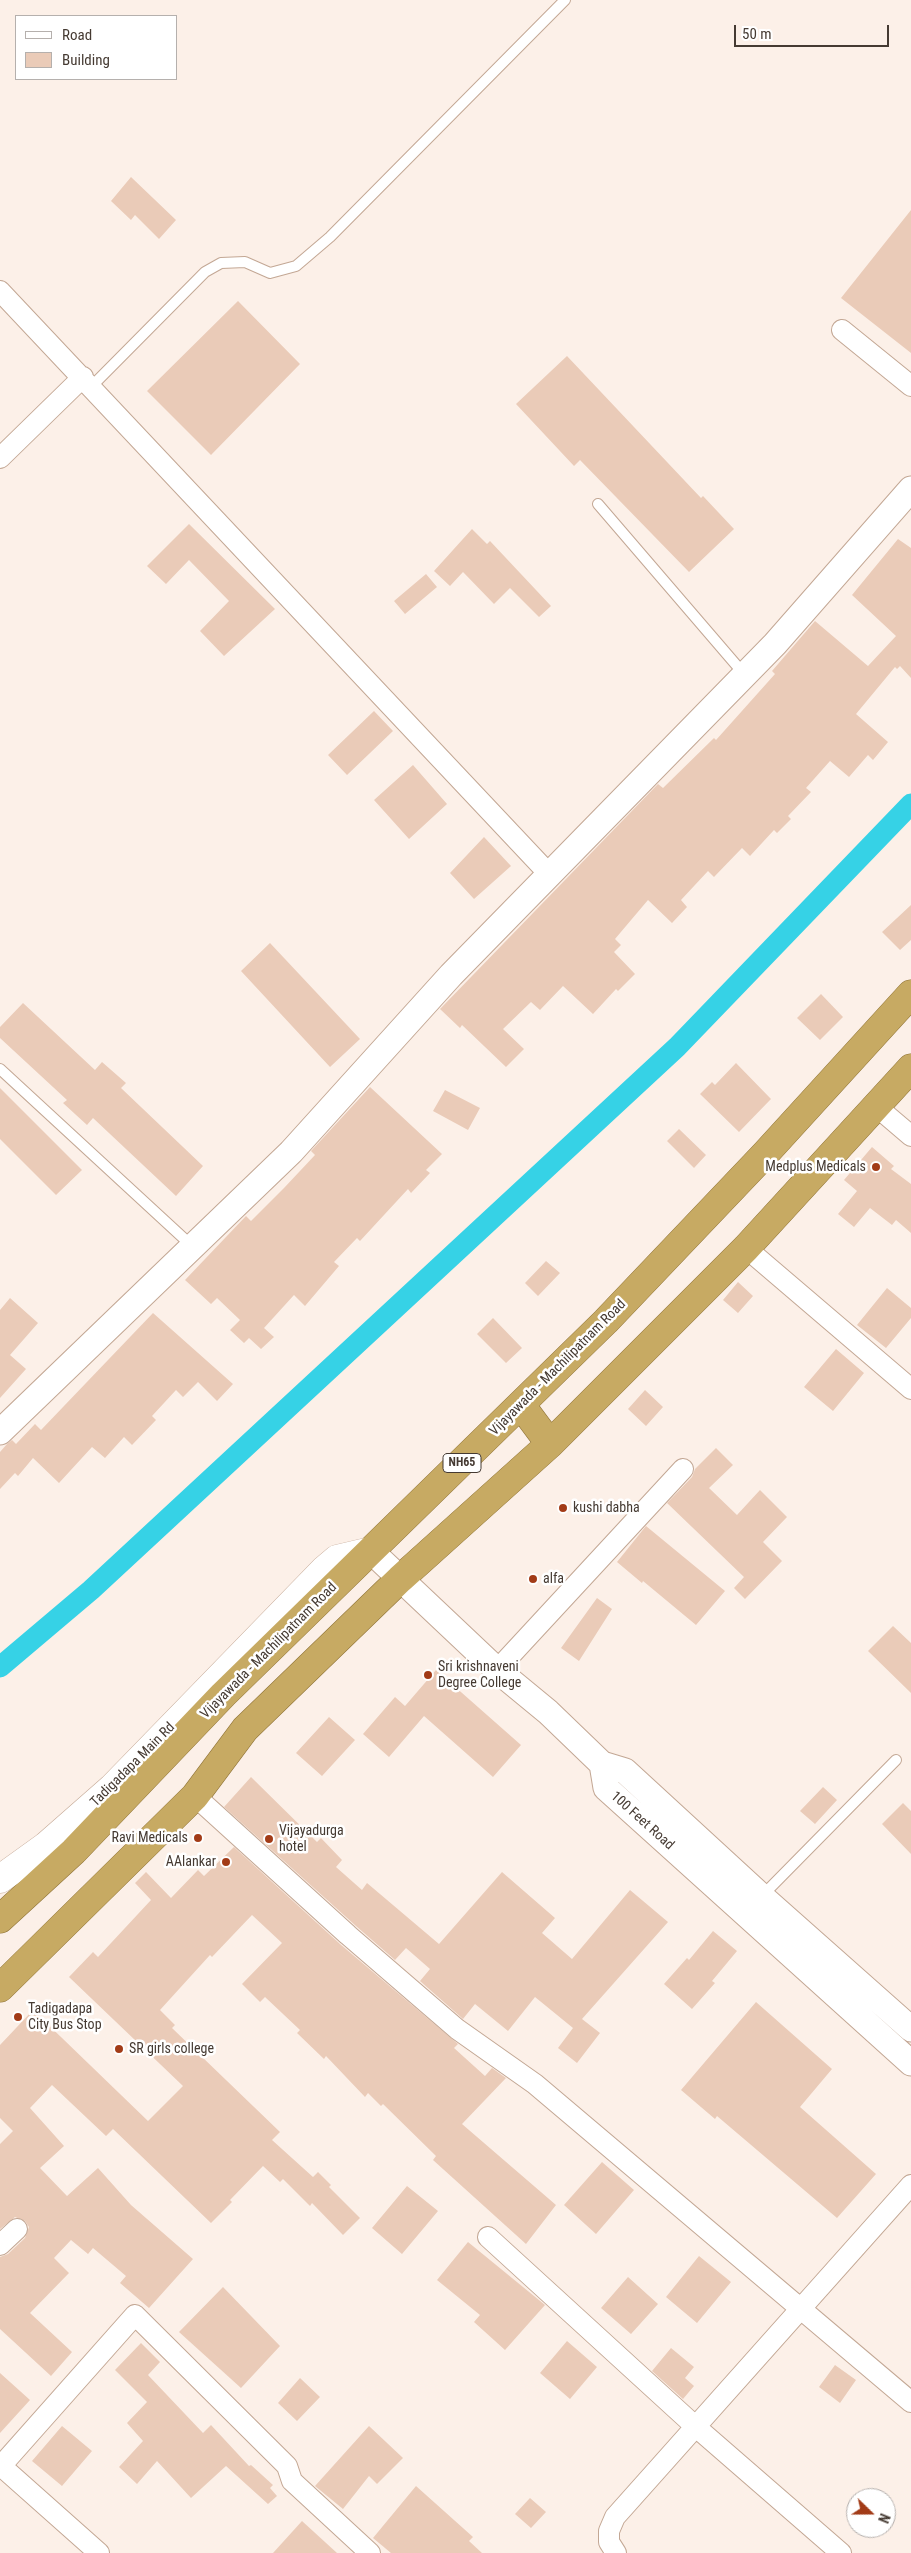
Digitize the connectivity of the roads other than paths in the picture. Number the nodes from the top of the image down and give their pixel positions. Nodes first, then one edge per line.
1 (564, 0) edge
2 (0, 292) edge
3 (842, 330) dead end
4 (87, 382) junction
5 (911, 386) edge
6 (0, 458) edge
7 (911, 488) edge
8 (598, 504) dead end
9 (745, 674) junction
10 (549, 874) junction
11 (911, 994) edge
12 (911, 1068) edge
13 (0, 1069) edge
14 (877, 1107) junction
15 (911, 1136) edge
16 (192, 1246) junction
17 (746, 1248) junction
18 (911, 1389) edge
19 (521, 1405) junction
20 (0, 1432) edge
21 (550, 1444) junction
22 (684, 1469) dead end
23 (371, 1551) junction
24 (400, 1579) junction
25 (497, 1670) junction
26 (896, 1760) dead end
27 (602, 1764) junction
28 (195, 1796) junction
29 (0, 1879) edge
30 (761, 1896) junction
31 (0, 1919) edge
32 (0, 1988) edge
33 (911, 2029) edge
34 (911, 2063) edge
35 (911, 2186) edge
36 (17, 2228) dead end
37 (488, 2236) dead end
38 (0, 2245) edge
39 (799, 2309) junction
40 (911, 2402) edge
41 (696, 2427) junction
42 (0, 2465) edge
43 (99, 2553) edge
44 (370, 2553) edge
45 (616, 2553) edge
46 (841, 2553) edge

1 - 4 lane
2 - 4 street
3 - 5 street
4 - 6 street
4 - 10 street
7 - 9 street
8 - 9 lane
9 - 10 street
10 - 16 street
11 - 19 highway, Vijayawada - Machilipatnam Road / NH65
12 - 14 highway
13 - 16 lane
14 - 15 street
14 - 17 highway
16 - 20 street
17 - 18 street
17 - 21 highway
19 - 21 highway
19 - 23 highway, Vijayawada - Machilipatnam Road / NH65
21 - 24 highway
22 - 25 street
23 - 24 street
23 - 29 main road, Tadigadapa Main Rd
23 - 31 highway, Vijayawada - Machilipatnam Road / NH65
24 - 25 street
24 - 28 highway
25 - 27 street
26 - 30 lane
27 - 30 street, 100 Feet Road
27 - 34 street, 100 Feet Road
28 - 32 highway
28 - 39 street
30 - 33 street, 100 Feet Road
35 - 39 street
36 - 38 street
37 - 41 street
39 - 40 street
39 - 41 street
41 - 45 street
41 - 46 street
42 - 43 street
42 - 44 street

